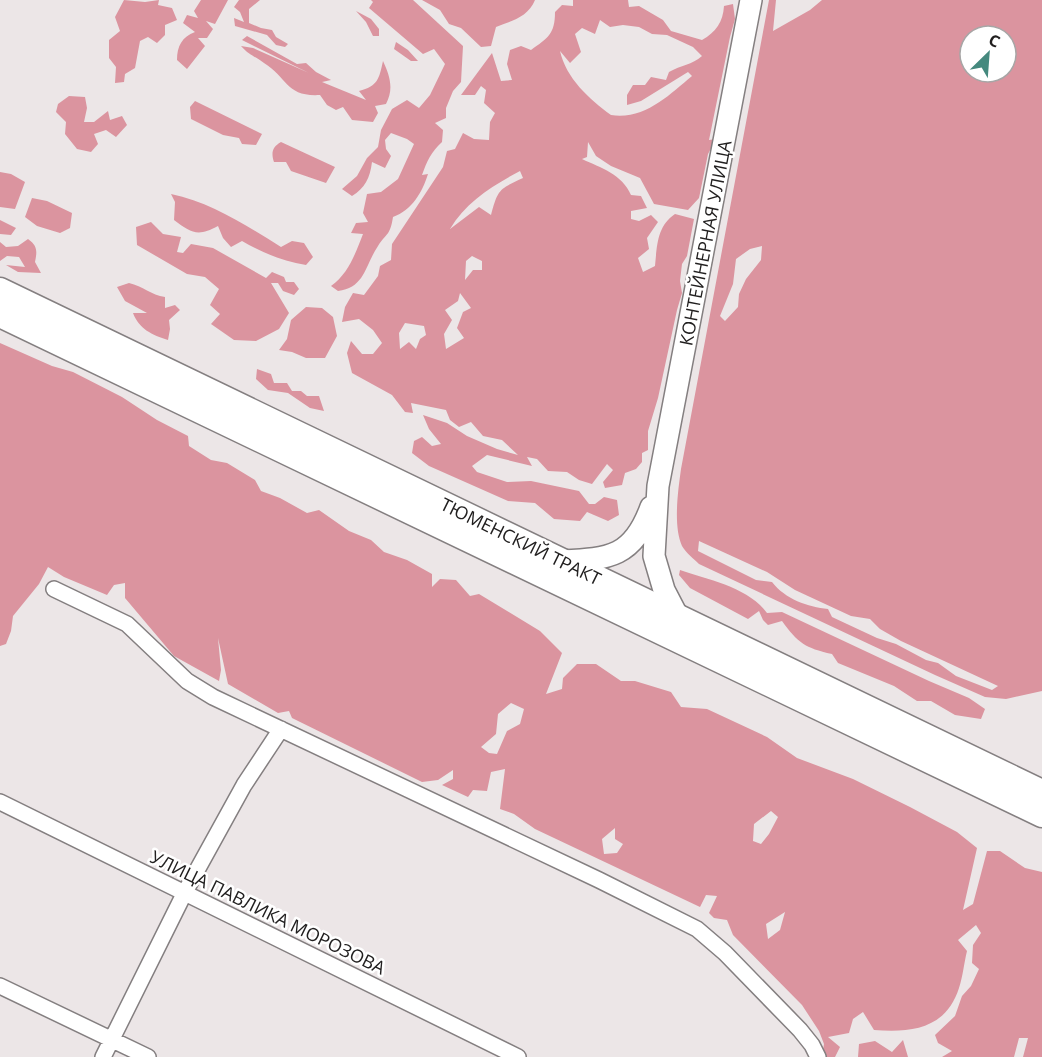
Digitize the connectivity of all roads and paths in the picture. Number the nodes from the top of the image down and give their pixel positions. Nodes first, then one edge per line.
1 (751, 0) edge
2 (0, 290) edge
3 (0, 315) edge
4 (658, 486) junction
5 (562, 561) junction
6 (54, 589) dead end
7 (678, 617) junction
8 (280, 729) junction
9 (1042, 792) edge
10 (0, 802) edge
11 (1042, 814) edge
12 (185, 892) junction
13 (0, 986) edge
14 (112, 1040) junction
15 (104, 1057) edge
16 (148, 1057) edge
17 (518, 1057) edge
18 (818, 1057) edge

1 - 4 street, КОНТЕЙНЕРНАЯ УЛИЦА
2 - 5 main road, ТЮМЕНСКИЙ ТРАКТ
3 - 11 main road, ТЮМЕНСКИЙ ТРАКТ
4 - 5 street, КОНТЕЙНЕРНАЯ УЛИЦА
4 - 7 street, КОНТЕЙНЕРНАЯ УЛИЦА
5 - 7 main road, ТЮМЕНСКИЙ ТРАКТ
6 - 8 street
7 - 9 main road, ТЮМЕНСКИЙ ТРАКТ
8 - 12 street
8 - 18 street
10 - 12 street, УЛИЦА ПАВЛИКА МОРОЗОВА
12 - 14 street
12 - 17 street, УЛИЦА ПАВЛИКА МОРОЗОВА
13 - 14 street
14 - 15 street
14 - 16 street

